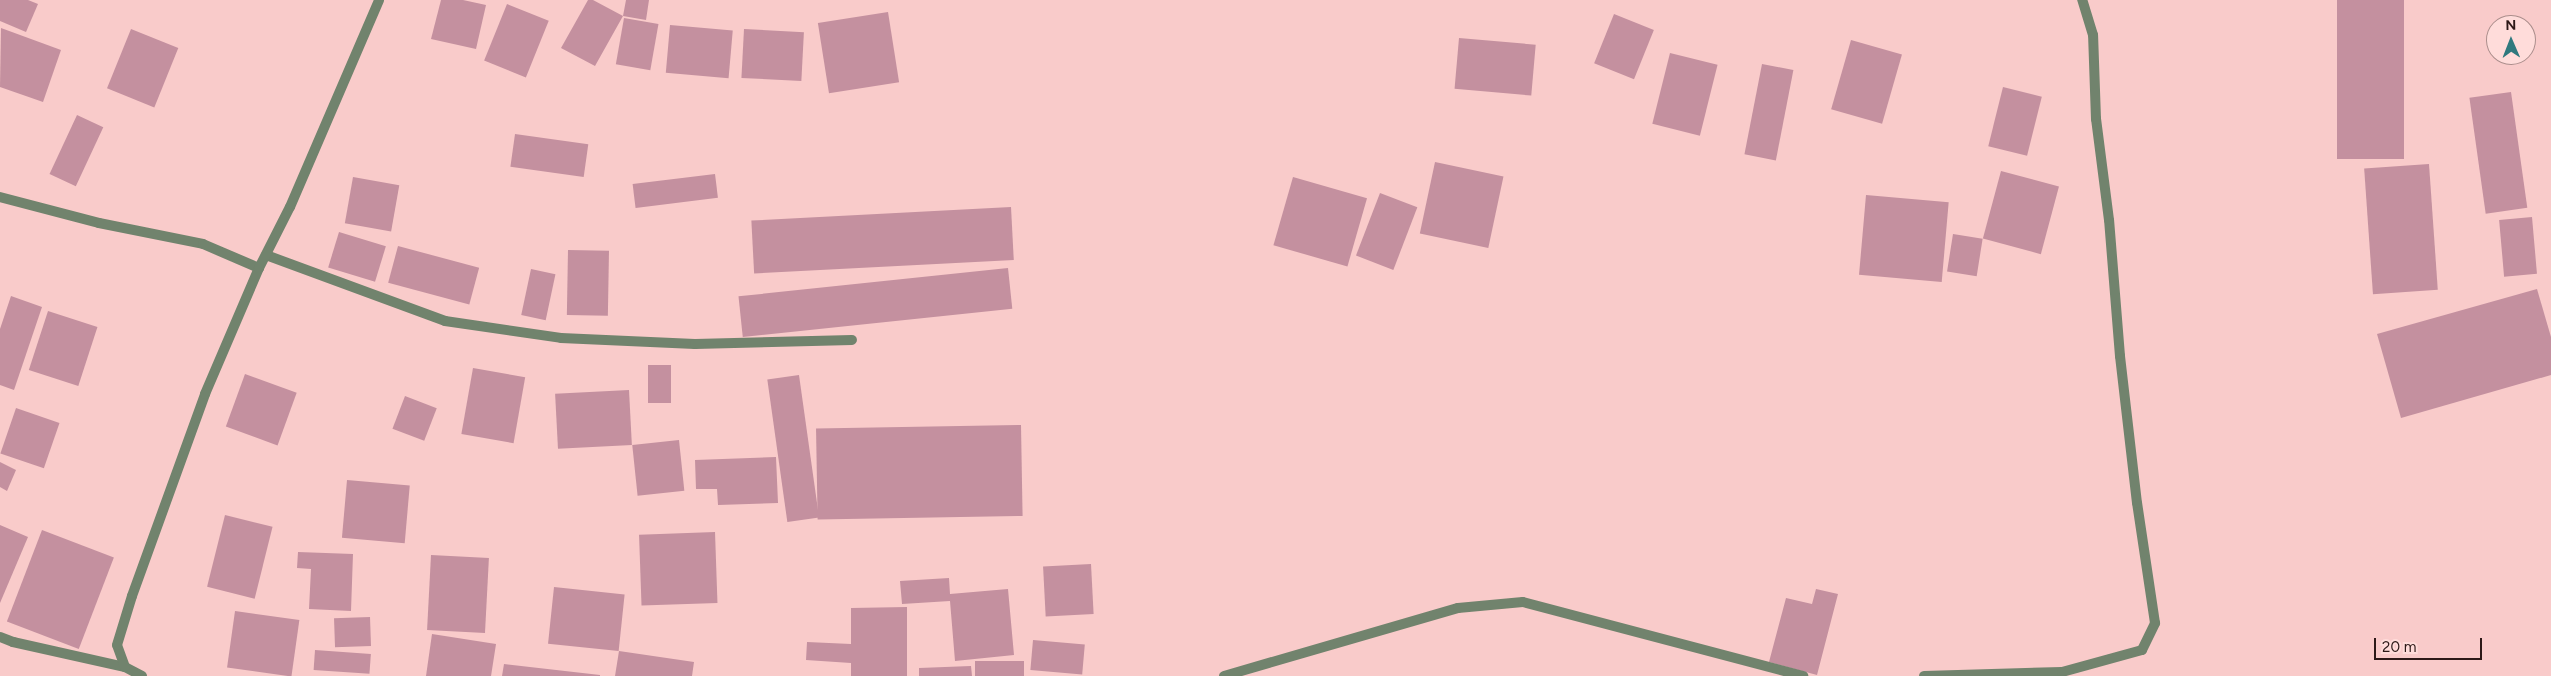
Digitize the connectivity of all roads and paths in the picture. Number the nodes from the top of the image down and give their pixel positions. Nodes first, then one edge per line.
1 (379, 0) edge
2 (2082, 0) edge
3 (0, 197) edge
4 (266, 255) junction
5 (259, 268) junction
6 (852, 340) dead end
7 (0, 637) edge
8 (125, 667) junction
9 (142, 676) edge
10 (1224, 676) edge
11 (1803, 676) edge
12 (1924, 676) edge

1 - 4 street
2 - 12 street
3 - 5 street
4 - 5 street
4 - 6 street
5 - 8 street
7 - 8 street
8 - 9 street
10 - 11 street

